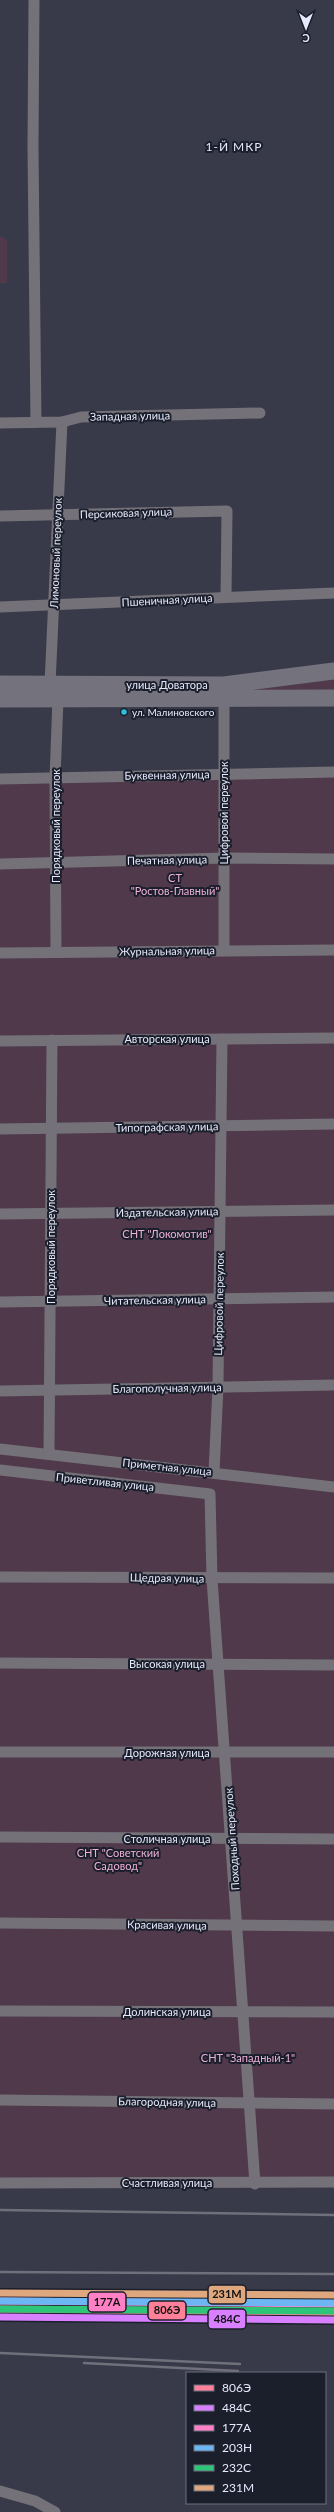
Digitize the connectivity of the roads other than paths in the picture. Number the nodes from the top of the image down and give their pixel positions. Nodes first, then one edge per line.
1 (34, 0) edge
2 (260, 413) dead end
3 (36, 422) junction
4 (62, 422) junction
5 (0, 423) edge
6 (0, 516) edge
7 (57, 516) junction
8 (334, 593) edge
9 (226, 597) junction
10 (53, 606) junction
11 (0, 607) edge
12 (334, 671) edge
13 (0, 684) edge
14 (54, 692) junction
15 (334, 698) edge
16 (0, 699) edge
17 (224, 699) junction
18 (334, 772) edge
19 (224, 774) junction
20 (55, 778) junction
21 (0, 779) edge
22 (225, 858) junction
23 (334, 859) edge
24 (56, 862) junction
25 (0, 864) edge
26 (224, 950) junction
27 (334, 950) edge
28 (56, 952) junction
29 (0, 953) edge
30 (334, 1038) edge
31 (222, 1039) junction
32 (52, 1040) junction
33 (0, 1041) edge
34 (334, 1124) edge
35 (222, 1126) junction
36 (52, 1128) junction
37 (0, 1129) edge
38 (334, 1210) edge
39 (220, 1211) junction
40 (0, 1214) edge
41 (51, 1214) junction
42 (334, 1297) edge
43 (218, 1299) junction
44 (51, 1301) junction
45 (0, 1302) edge
46 (334, 1385) edge
47 (218, 1387) junction
48 (50, 1390) junction
49 (0, 1391) edge
50 (0, 1449) edge
51 (49, 1454) junction
52 (0, 1470) edge
53 (214, 1472) junction
54 (334, 1487) edge
55 (210, 1494) joint
56 (0, 1577) edge
57 (334, 1578) edge
58 (212, 1579) junction
59 (0, 1663) edge
60 (219, 1664) junction
61 (334, 1665) edge
62 (0, 1752) edge
63 (334, 1752) edge
64 (226, 1753) junction
65 (0, 1837) edge
66 (232, 1839) junction
67 (334, 1839) edge
68 (0, 1923) edge
69 (237, 1926) junction
70 (334, 1926) edge
71 (0, 2011) edge
72 (334, 2012) edge
73 (244, 2013) junction
74 (0, 2100) edge
75 (249, 2103) junction
76 (334, 2104) edge
77 (334, 2182) edge
78 (0, 2183) edge
79 (255, 2184) junction
80 (0, 2491) edge
81 (55, 2512) edge

1 - 3 street
2 - 4 street, Западная улица
3 - 4 street, Западная улица
3 - 5 street, Западная улица
4 - 7 street, Лимоновый переулок
6 - 7 street, Персиковая улица
7 - 9 street, Персиковая улица
7 - 10 street, Лимоновый переулок
8 - 9 street, Пшеничная улица
9 - 10 street, Пшеничная улица
10 - 11 street, Пшеничная улица
10 - 14 street, Лимоновый переулок
12 - 14 main road, улица Доватора
13 - 14 main road, улица Доватора
14 - 16 main road, улица Доватора
14 - 17 main road, улица Доватора
14 - 20 street, Порядковый переулок
15 - 17 main road, улица Доватора
17 - 19 street, Цифровой переулок
18 - 19 street, Буквенная улица
19 - 20 street, Буквенная улица
19 - 22 street, Цифровой переулок
20 - 21 street, Буквенная улица
20 - 24 street, Порядковый переулок
22 - 23 street, Печатная улица
22 - 24 street, Печатная улица
22 - 26 street, Цифровой переулок
24 - 25 street, Печатная улица
24 - 28 street, Порядковый переулок
26 - 27 street, Журнальная улица
26 - 28 street, Журнальная улица
28 - 29 street, Журнальная улица
30 - 31 street, Авторская улица
31 - 32 street, Авторская улица
31 - 35 street, Цифровой переулок
32 - 33 street, Авторская улица
32 - 36 street, Порядковый переулок
34 - 35 street, Типографская улица
35 - 36 street, Типографская улица
35 - 39 street, Цифровой переулок
36 - 37 street, Типографская улица
36 - 41 street, Порядковый переулок
38 - 39 street, Издательская улица
39 - 41 street, Издательская улица
39 - 43 street, Цифровой переулок
40 - 41 street, Издательская улица
41 - 44 street, Порядковый переулок
42 - 43 street, Читательская улица
43 - 44 street, Читательская улица
43 - 47 street, Цифровой переулок
44 - 45 street, Читательская улица
44 - 48 street, Порядковый переулок
46 - 47 street, Благополучная улица
47 - 48 street, Благополучная улица
47 - 53 street, Цифровой переулок
48 - 49 street, Благополучная улица
48 - 51 street, Порядковый переулок
50 - 51 street, Приметная улица
51 - 53 street, Приметная улица
52 - 55 street, Приветливая улица
53 - 54 street, Приметная улица
55 - 58 street, Походный переулок
56 - 58 street, Щедрая улица
57 - 58 street, Щедрая улица
58 - 60 street, Походный переулок
59 - 60 street, Высокая улица
60 - 61 street, Высокая улица
60 - 64 street, Походный переулок
62 - 64 street, Дорожная улица
63 - 64 street, Дорожная улица
64 - 66 street, Походный переулок
65 - 66 street, Столичная улица
66 - 67 street, Столичная улица
66 - 69 street, Походный переулок
68 - 69 street, Красивая улица
69 - 70 street, Красивая улица
69 - 73 street, Походный переулок
71 - 73 street, Долинская улица
72 - 73 street, Долинская улица
73 - 75 street, Походный переулок
74 - 75 street, Благородная улица
75 - 76 street, Благородная улица
75 - 79 street, Походный переулок
77 - 79 street, Счастливая улица
78 - 79 street, Счастливая улица
80 - 81 street

